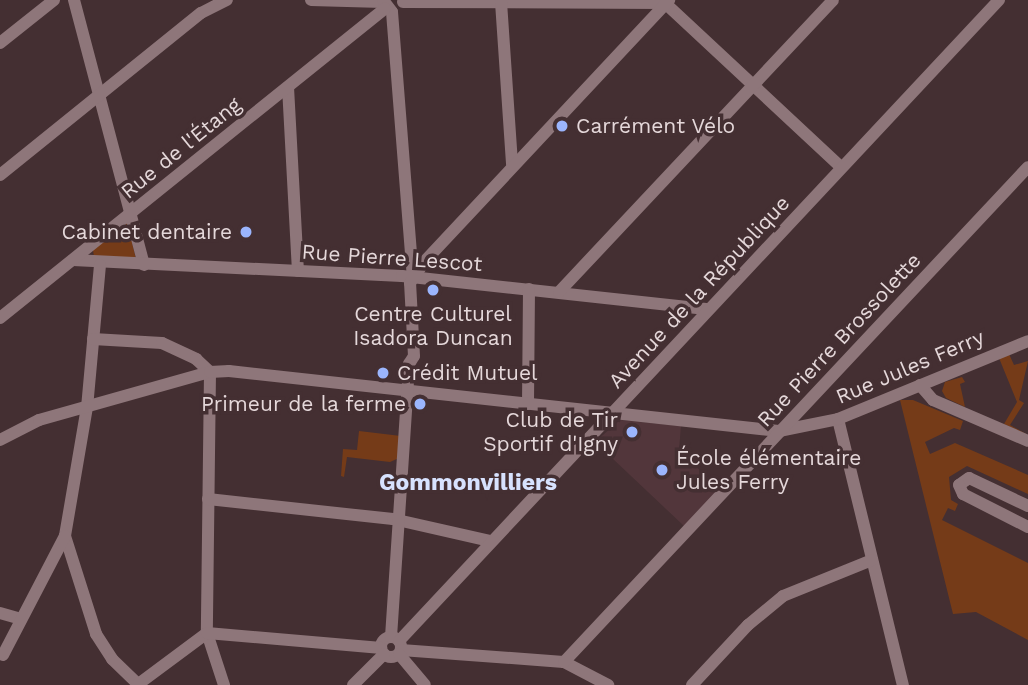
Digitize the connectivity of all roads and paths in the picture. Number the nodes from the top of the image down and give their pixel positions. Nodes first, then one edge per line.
1 (54, 0) edge
2 (74, 0) edge
3 (227, 0) edge
4 (311, 0) edge
5 (833, 0) edge
6 (999, 0) edge
7 (403, 1) edge
8 (501, 2) junction
9 (667, 2) edge
10 (386, 6) edge
11 (0, 43) edge
12 (754, 85) junction
13 (288, 87) junction
14 (100, 94) junction
15 (512, 165) junction
16 (841, 167) junction
17 (1028, 167) edge
18 (0, 175) edge
19 (130, 214) junction
20 (73, 260) junction
21 (144, 264) junction
22 (100, 265) junction
23 (298, 271) junction
24 (413, 277) junction
25 (529, 289) junction
26 (559, 292) junction
27 (708, 309) junction
28 (0, 318) edge
29 (93, 339) junction
30 (1028, 341) edge
31 (210, 372) junction
32 (920, 384) junction
33 (409, 392) junction
34 (528, 404) junction
35 (87, 407) junction
36 (611, 414) junction
37 (838, 419) junction
38 (779, 431) junction
39 (0, 440) edge
40 (1028, 441) edge
41 (208, 499) junction
42 (1028, 506) edge
43 (400, 520) junction
44 (1028, 527) edge
45 (65, 536) junction
46 (490, 541) junction
47 (872, 560) junction
48 (0, 613) edge
49 (21, 619) junction
50 (207, 633) junction
51 (397, 646) junction
52 (382, 651) junction
53 (3, 655) dead end
54 (564, 662) junction
55 (138, 684) edge
56 (224, 685) edge
57 (352, 685) edge
58 (425, 685) edge
59 (608, 685) edge
60 (692, 685) edge
61 (903, 685) edge

1 - 11 street
2 - 14 street
3 - 14 street
4 - 10 street
5 - 12 street
6 - 16 street, Avenue de la République
7 - 8 street
7 - 10 street, Rue de l'Étang
8 - 9 street
8 - 15 street
9 - 12 street
9 - 15 street
10 - 13 street, Rue de l'Étang
10 - 24 street
12 - 16 street
12 - 26 street
13 - 19 street, Rue de l'Étang
13 - 23 street
14 - 18 street
14 - 19 street
15 - 24 street
16 - 27 street, Avenue de la République
17 - 38 street, Rue Pierre Brossolette
19 - 20 street, Rue de l'Étang
19 - 21 street
20 - 22 street, Rue Pierre Lescot
20 - 28 street, Rue de l'Étang
21 - 22 street, Rue Pierre Lescot
21 - 23 street, Rue Pierre Lescot
22 - 29 street
23 - 24 street, Rue Pierre Lescot
24 - 25 street, Rue Pierre Lescot
24 - 33 street
25 - 26 street, Rue Pierre Lescot
25 - 34 street
26 - 27 street, Rue Pierre Lescot
27 - 36 street, Avenue de la République
29 - 31 street
29 - 35 street
30 - 32 street, Rue Jules Ferry
31 - 33 street, Rue Jules Ferry
31 - 35 street, Rue Jules Ferry
31 - 41 street
32 - 37 street, Rue Jules Ferry
32 - 40 street
33 - 34 street, Rue Jules Ferry
33 - 43 street
34 - 36 street, Rue Jules Ferry
35 - 39 street, Rue Jules Ferry
35 - 45 street
36 - 38 street, Rue Jules Ferry
36 - 46 street, Avenue de la République
37 - 38 street, Rue Jules Ferry
37 - 47 street
38 - 54 street, Rue Pierre Brossolette
41 - 43 street
41 - 50 street
42 - 44 street
43 - 46 street
43 - 51 street
45 - 49 street
45 - 55 street
46 - 51 street, Avenue de la République
47 - 60 street
47 - 61 street
48 - 49 street
49 - 53 street
50 - 52 street
50 - 55 street
50 - 56 street
51 - 52 street, Avenue de la République
51 - 52 street
51 - 54 street
51 - 58 street
52 - 57 street, Avenue de la République
54 - 59 street

